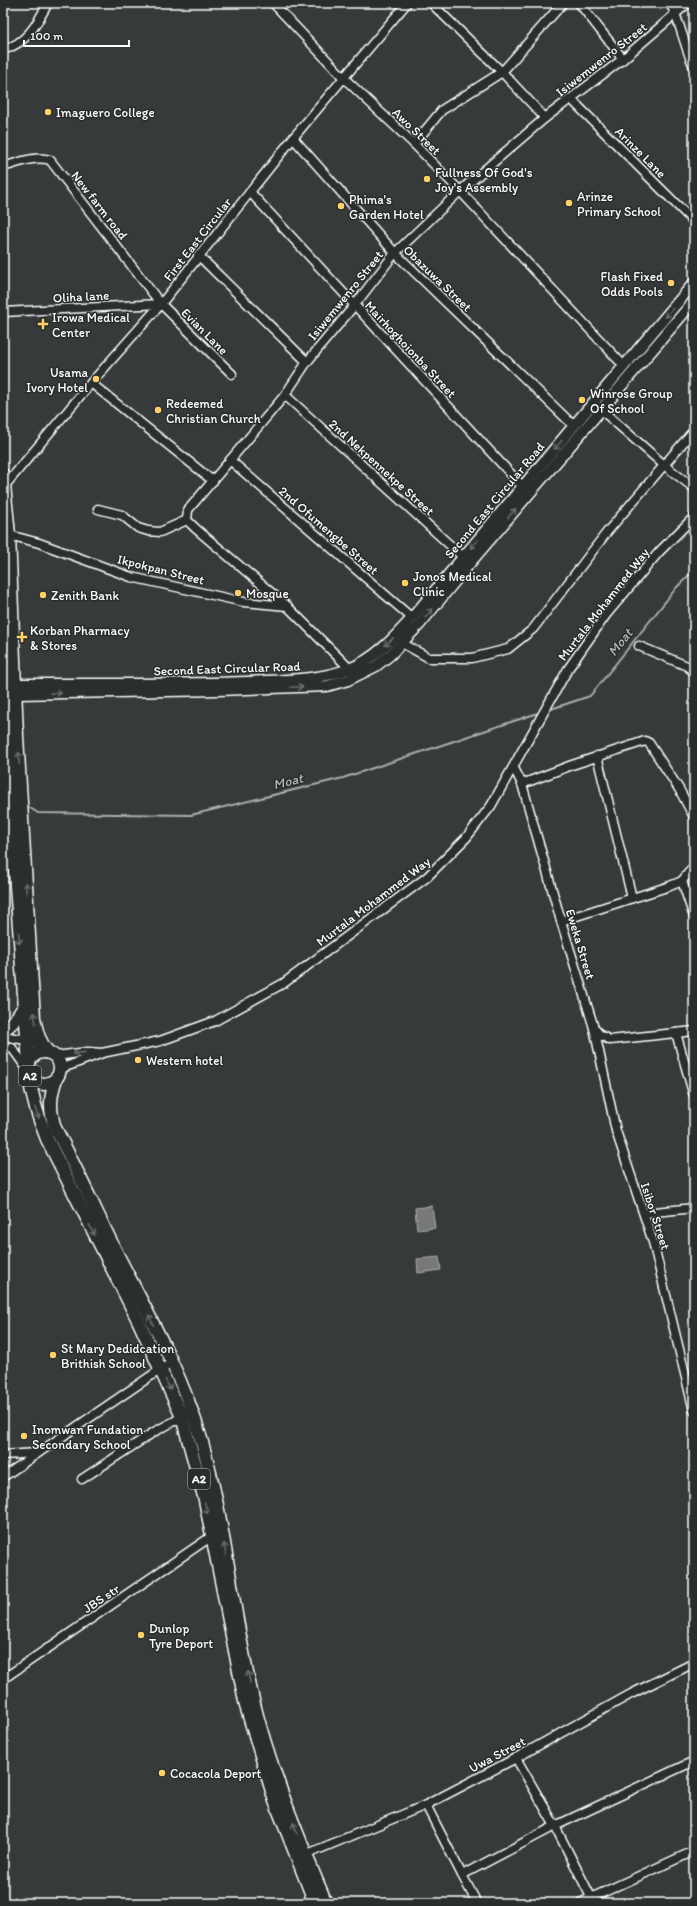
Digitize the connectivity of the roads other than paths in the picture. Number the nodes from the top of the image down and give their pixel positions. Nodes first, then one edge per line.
1 (48, 3) edge
2 (273, 3) edge
3 (407, 3) edge
4 (431, 3) edge
5 (563, 3) edge
6 (579, 3) edge
7 (670, 3) edge
8 (688, 3) edge
9 (676, 14) junction
10 (3, 50) edge
11 (623, 59) junction
12 (694, 67) edge
13 (502, 72) junction
14 (344, 79) junction
15 (571, 99) junction
16 (546, 118) junction
17 (293, 138) junction
18 (414, 144) junction
19 (3, 167) edge
20 (460, 191) junction
21 (250, 192) junction
22 (694, 222) edge
23 (395, 253) junction
24 (198, 255) junction
25 (694, 283) edge
26 (694, 301) edge
27 (161, 304) junction
28 (354, 306) junction
29 (3, 312) edge
30 (307, 362) junction
31 (624, 366) junction
32 (232, 374) dead end
33 (91, 383) junction
34 (285, 395) junction
35 (597, 406) junction
36 (574, 426) junction
37 (694, 430) edge
38 (230, 460) junction
39 (664, 465) junction
40 (3, 475) edge
41 (213, 481) junction
42 (523, 487) junction
43 (3, 488) edge
44 (694, 488) edge
45 (98, 509) dead end
46 (694, 517) edge
47 (187, 520) junction
48 (10, 535) junction
49 (463, 556) junction
50 (287, 606) junction
51 (412, 618) junction
52 (402, 643) junction
53 (639, 646) dead end
54 (3, 661) edge
55 (350, 669) junction
56 (694, 672) edge
57 (16, 689) junction
58 (4, 711) edge
59 (597, 756) junction
60 (514, 768) junction
61 (522, 784) junction
62 (694, 816) edge
63 (694, 866) edge
64 (682, 881) junction
65 (632, 898) junction
66 (694, 917) edge
67 (561, 921) junction
68 (24, 1007) junction
69 (594, 1028) junction
70 (694, 1030) edge
71 (3, 1031) edge
72 (676, 1034) junction
73 (3, 1036) edge
74 (26, 1040) junction
75 (3, 1045) edge
76 (49, 1052) junction
77 (102, 1053) junction
78 (29, 1069) junction
79 (58, 1074) junction
80 (694, 1096) edge
81 (694, 1208) edge
82 (645, 1213) junction
83 (166, 1367) junction
84 (691, 1384) edge
85 (694, 1411) edge
86 (187, 1414) junction
87 (38, 1453) junction
88 (3, 1455) edge
89 (3, 1477) edge
90 (82, 1479) dead end
91 (212, 1536) junction
92 (694, 1663) edge
93 (3, 1679) edge
94 (516, 1758) junction
95 (694, 1761) edge
96 (426, 1805) junction
97 (555, 1826) junction
98 (694, 1851) edge
99 (305, 1855) junction
100 (462, 1875) junction
101 (593, 1900) edge
102 (315, 1903) edge
103 (326, 1903) edge
104 (477, 1903) edge
105 (580, 1903) edge

1 - 10 street
2 - 14 street, Awo Street
3 - 14 street, First East Circular
4 - 13 street
5 - 13 street
6 - 11 street
7 - 9 street
8 - 9 street, Isiwemwenro Street
9 - 11 street, Isiwemwenro Street
9 - 12 street
11 - 15 street, Isiwemwenro Street
13 - 16 street
13 - 18 street
14 - 17 street, First East Circular
14 - 18 street, Awo Street
15 - 16 street, Isiwemwenro Street
15 - 22 street, Arinze Lane
16 - 20 street, Isiwemwenro Street
17 - 21 street, First East Circular
17 - 23 street, Obazuwa Street
18 - 20 street, Awo Street
19 - 27 street, New farm road
20 - 23 street, Isiwemwenro Street
20 - 31 street, Awo Street
21 - 24 street, First East Circular
21 - 28 street, Mairhoghoionba Street
23 - 28 street, Isiwemwenro Street
23 - 36 street, Obazuwa Street
24 - 27 street, First East Circular
24 - 30 street
25 -> 31 main road, Second East Circular Road
26 - 35 main road, Second East Circular Road
27 - 29 street, Oliha lane
27 - 32 street, Evian Lane
27 - 33 street, First East Circular
28 - 30 street, Isiwemwenro Street
28 - 42 street, Mairhoghoionba Street
30 - 34 street, Isiwemwenro Street
31 - 35 main road, Second East Circular Road
33 - 41 street
33 - 43 street, First East Circular
34 - 38 street, Isiwemwenro Street
34 - 49 street, 2nd Nekpennekpe Street
35 - 36 main road, Second East Circular Road
35 - 39 street
52 -> 35 main road, Second East Circular Road
36 -> 42 main road, Second East Circular Road
37 - 39 street
38 - 41 street, Isiwemwenro Street
38 - 51 street, 2nd Ofumengbe Street
39 - 44 street
39 - 52 street
40 - 43 highway, A2
41 - 47 street, Isiwemwenro Street
42 -> 49 main road, Second East Circular Road
43 - 48 highway, A2
45 - 47 street
46 - 60 street, Murtala Mohammed Way
47 - 50 street
48 - 50 street, Ikpokpan Street
48 - 57 highway, A2
49 - 51 main road, Second East Circular Road
50 - 55 street
51 -> 55 main road, Second East Circular Road
57 -> 52 main road, Second East Circular Road
53 - 56 street
54 - 58 highway, A2
55 - 57 main road, Second East Circular Road
76 -> 57 highway, A2
58 -> 68 highway, A2
59 - 61 street
59 - 62 street
59 - 65 street
60 - 61 street, Eweka Street
60 - 77 street, Murtala Mohammed Way
61 - 67 street, Eweka Street
63 - 64 street
64 - 65 street
64 - 66 street
65 - 67 street
67 - 69 street, Eweka Street
68 - 71 highway
68 - 74 highway, A2
69 - 72 street
69 - 82 street, Isibor Street
70 - 72 street
72 - 80 street
73 - 74 street
74 - 76 street
74 - 78 highway, A2
75 - 78 street
77 -> 76 street
76 - 78 highway, A2
76 - 79 highway, A2
77 - 79 street
78 - 79 highway, A2
78 -> 83 highway, A2
83 -> 79 highway, A2
81 - 82 street
82 - 84 street, Isibor Street
83 - 86 highway, A2
83 - 87 street
84 - 85 street, Isibor Street
86 - 90 street
86 -> 91 highway, A2
99 -> 86 highway, A2
87 - 88 street
87 - 89 street
91 - 93 street, JBS str
91 - 102 highway, A2
92 - 94 street, Uwa Street
94 - 96 street, Uwa Street
94 - 97 street
95 - 97 street
96 - 99 street, Uwa Street
96 - 100 street
97 - 100 street
97 - 101 street
98 - 101 street
99 - 103 highway, A2
100 - 104 street
101 - 105 street

